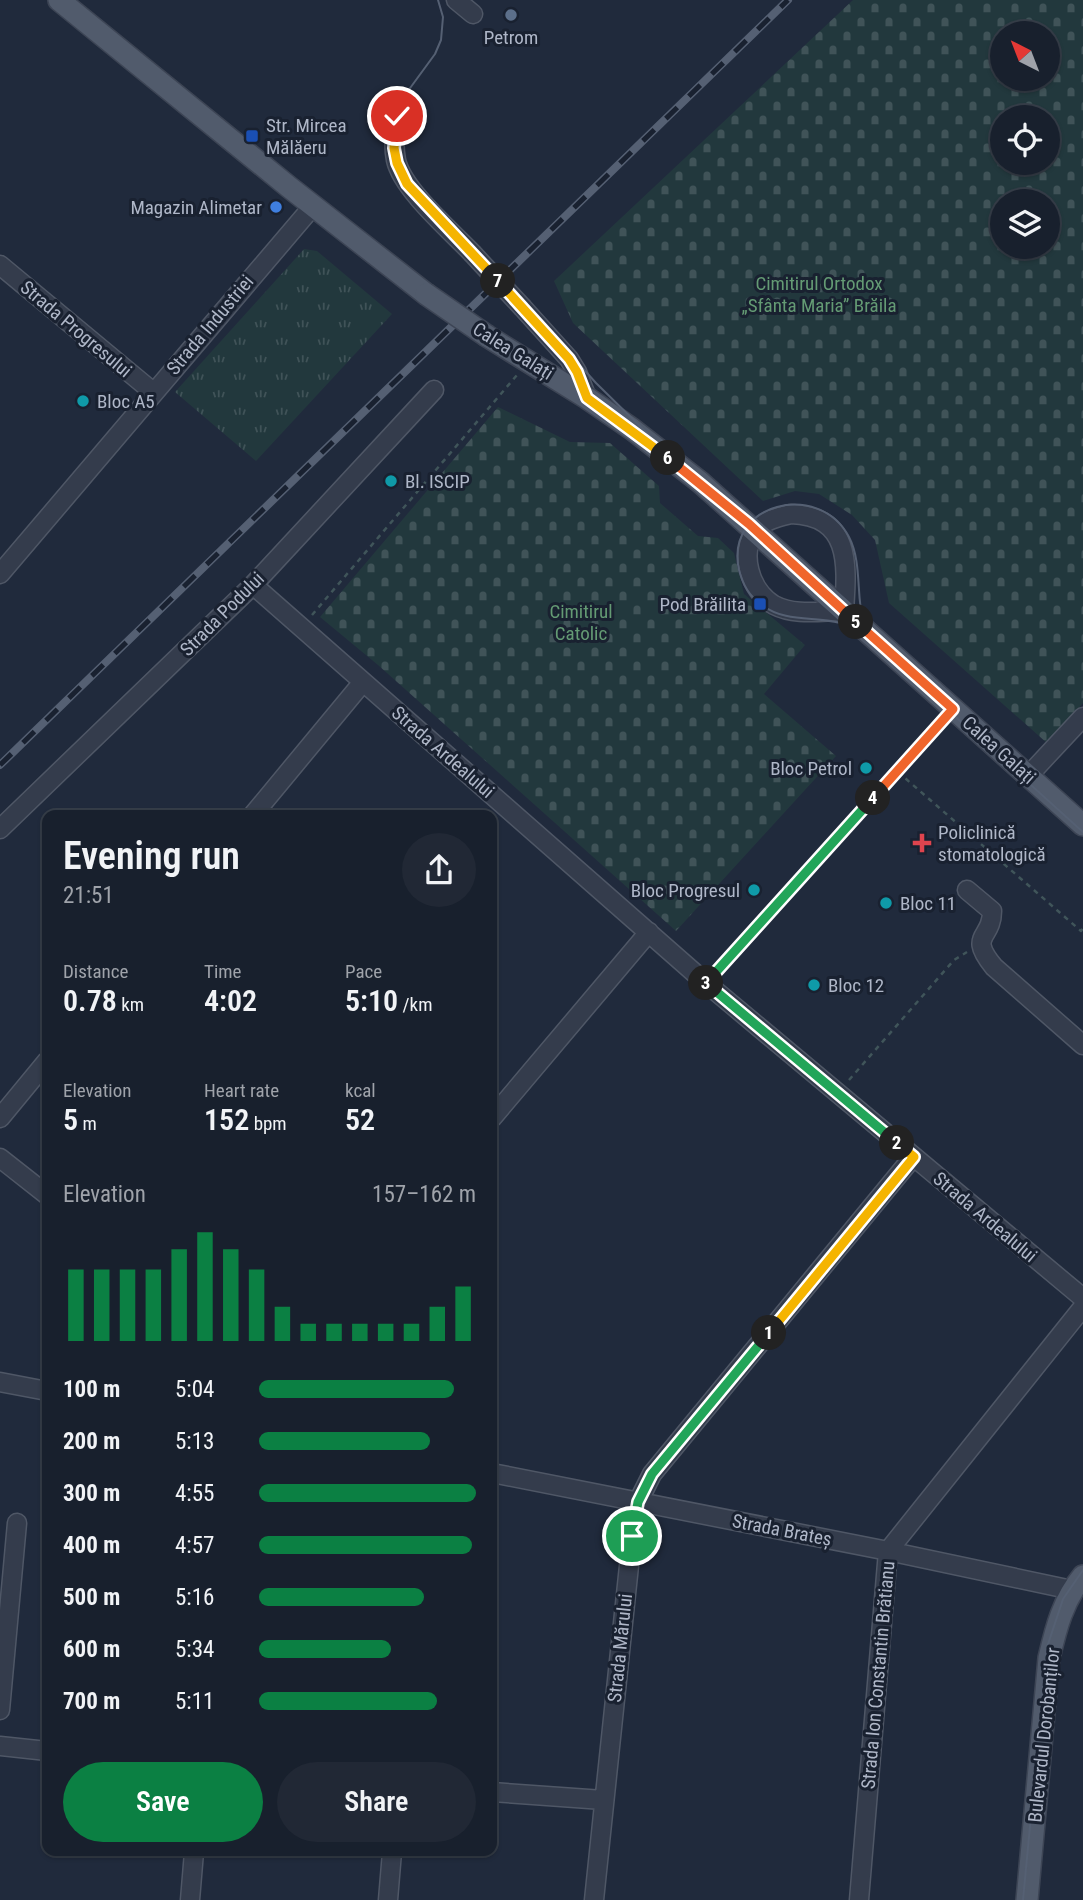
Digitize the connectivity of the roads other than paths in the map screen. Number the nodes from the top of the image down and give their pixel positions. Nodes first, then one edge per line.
1 (59, 0) edge
2 (456, 0) edge
3 (473, 14) dead end
4 (397, 116) dead end
5 (313, 206) junction
6 (0, 265) edge
7 (434, 390) dead end
8 (153, 392) junction
9 (587, 398) junction
10 (756, 530) junction
11 (0, 574) edge
12 (253, 585) junction
13 (844, 611) junction
14 (362, 682) junction
15 (1083, 717) edge
16 (1028, 776) junction
17 (257, 810) edge
18 (1083, 825) edge
19 (0, 829) edge
20 (967, 890) dead end
21 (649, 932) junction
22 (1083, 1045) edge
23 (42, 1068) edge
24 (497, 1112) edge
25 (0, 1118) edge
26 (914, 1157) junction
27 (0, 1158) edge
28 (42, 1191) edge
29 (1083, 1298) edge
30 (1083, 1307) edge
31 (0, 1382) edge
32 (42, 1390) edge
33 (497, 1474) edge
34 (638, 1502) junction
35 (17, 1523) dead end
36 (888, 1551) junction
37 (1077, 1583) edge
38 (0, 1710) edge
39 (0, 1746) edge
40 (42, 1750) edge
41 (497, 1792) edge
42 (603, 1800) junction
43 (194, 1856) edge
44 (392, 1856) edge
45 (190, 1900) edge
46 (388, 1900) edge
47 (594, 1900) edge
48 (859, 1900) edge
49 (1027, 1900) edge

1 - 5 main road, Calea Galați
2 - 3 street
4 - 9 street, bridge
5 - 8 street, Strada Industriei
5 - 9 main road, Calea Galați, bridge
6 - 8 street, Strada Progresului
7 - 12 street, Strada Podului
8 - 11 street, Strada Industriei
9 - 10 main road, Calea Galați
10 - 13 main road, Calea Galați
10 - 13 street
10 - 13 street
12 - 14 street, Strada Ardealului
12 - 19 street, Strada Podului
13 - 16 main road, Calea Galați
14 - 17 street
14 - 21 street, Strada Ardealului
15 - 16 street
16 - 18 main road, Calea Galați
20 - 22 street
21 - 24 street
21 - 26 street, Strada Ardealului
23 - 25 street
26 - 29 street, Strada Ardealului
26 - 34 street, Strada Mărului
27 - 28 street
30 - 36 street, Strada Ion Constantin Brătianu
31 - 32 street
33 - 34 street, Strada Brateș
34 - 36 street, Strada Brateș
34 - 42 street, Strada Mărului
35 - 38 street
36 - 37 street, Strada Brateș
36 - 48 street, Strada Ion Constantin Brătianu
37 - 49 main road, Bulevardul Dorobanților
39 - 40 street
41 - 42 street
42 - 47 street, Strada Mărului
43 - 45 street
44 - 46 street

